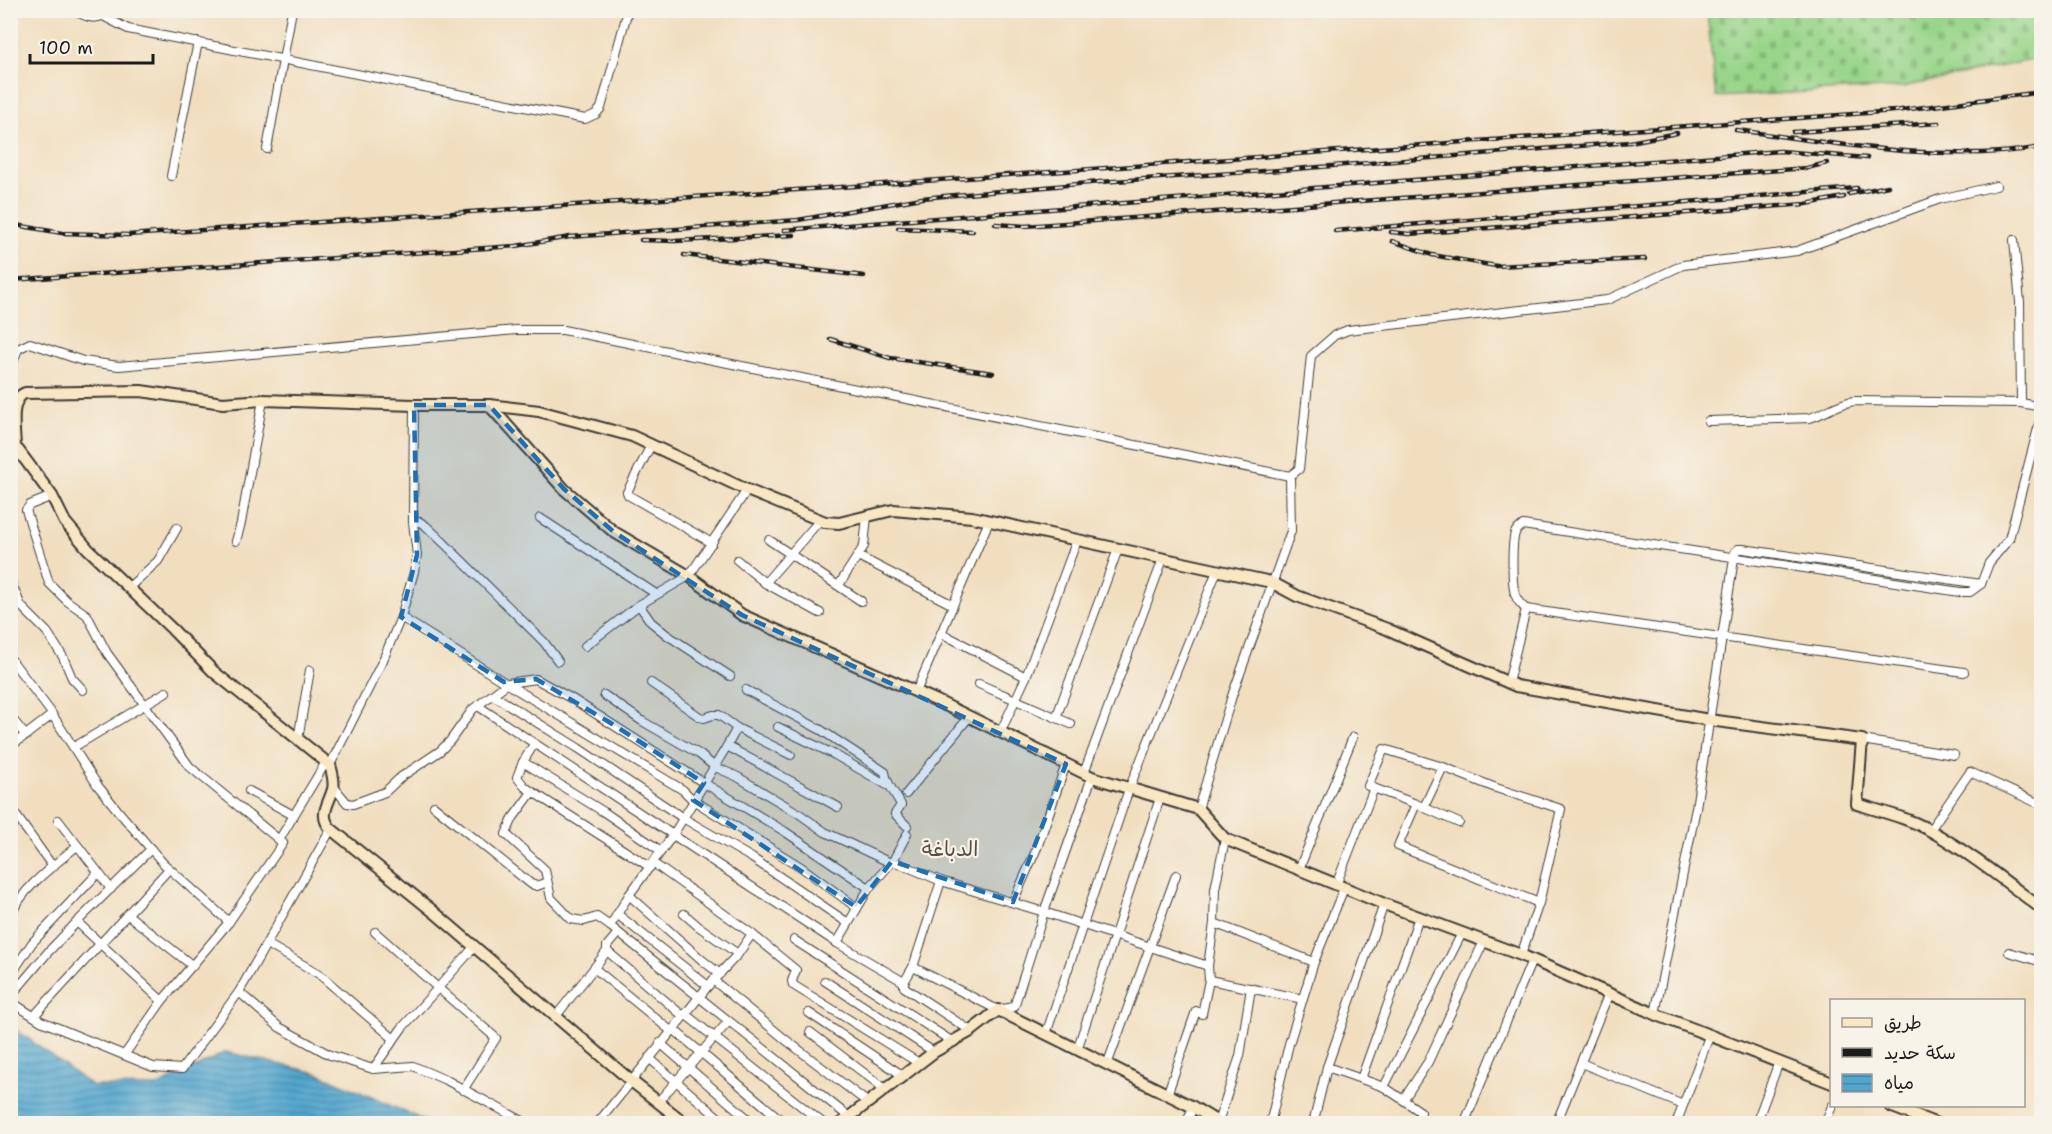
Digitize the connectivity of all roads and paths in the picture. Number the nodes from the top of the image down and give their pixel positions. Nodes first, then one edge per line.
1 (74, 10) edge
2 (292, 10) edge
3 (628, 10) edge
4 (106, 13) edge
5 (198, 42) junction
6 (283, 60) junction
7 (267, 149) dead end
8 (171, 176) dead end
9 (1996, 186) dead end
10 (2014, 240) dead end
11 (10, 370) edge
12 (263, 400) junction
13 (2021, 403) junction
14 (414, 405) junction
15 (489, 405) junction
16 (2042, 407) edge
17 (2042, 413) edge
18 (1708, 421) dead end
19 (651, 445) junction
20 (13, 448) edge
21 (1290, 476) junction
22 (747, 490) junction
23 (52, 496) junction
24 (867, 516) junction
25 (540, 518) dead end
26 (820, 520) junction
27 (989, 521) junction
28 (413, 522) junction
29 (177, 528) dead end
30 (769, 540) dead end
31 (1077, 540) junction
32 (236, 541) dead end
33 (712, 543) junction
34 (1118, 549) junction
35 (791, 554) junction
36 (858, 556) junction
37 (1734, 557) junction
38 (1163, 559) junction
39 (738, 560) dead end
40 (1217, 571) junction
41 (688, 576) junction
42 (10, 580) edge
43 (1271, 582) junction
44 (765, 583) junction
45 (839, 585) junction
46 (128, 588) junction
47 (656, 594) junction
48 (861, 601) dead end
49 (639, 605) junction
50 (953, 605) junction
51 (1526, 609) junction
52 (820, 613) dead end
53 (401, 617) junction
54 (941, 633) junction
55 (1723, 637) junction
56 (585, 645) dead end
57 (10, 658) edge
58 (558, 661) dead end
59 (310, 670) dead end
60 (1964, 672) dead end
61 (730, 676) dead end
62 (1026, 677) junction
63 (651, 682) dead end
64 (508, 683) junction
65 (1509, 683) junction
66 (979, 684) dead end
67 (83, 690) dead end
68 (746, 690) dead end
69 (166, 692) dead end
70 (916, 692) junction
71 (493, 695) junction
72 (604, 695) dead end
73 (1016, 700) junction
74 (144, 704) junction
75 (478, 706) junction
76 (52, 715) junction
77 (10, 716) edge
78 (969, 717) junction
79 (1056, 718) junction
80 (1709, 720) junction
81 (1071, 724) dead end
82 (778, 727) dead end
83 (737, 728) junction
84 (1000, 733) junction
85 (26, 736) junction
86 (1353, 737) dead end
87 (298, 739) junction
88 (1862, 740) junction
89 (534, 744) junction
90 (727, 746) junction
91 (10, 747) edge
92 (74, 747) junction
93 (791, 755) dead end
94 (1954, 755) dead end
95 (523, 762) junction
96 (328, 764) junction
97 (1066, 764) junction
98 (715, 767) junction
99 (1443, 767) junction
100 (1088, 775) junction
101 (704, 783) junction
102 (887, 785) junction
103 (334, 787) junction
104 (1374, 788) junction
105 (1129, 789) junction
106 (249, 790) dead end
107 (532, 792) junction
108 (906, 794) dead end
109 (1160, 798) junction
110 (693, 800) junction
111 (1420, 805) junction
112 (2042, 805) edge
113 (434, 806) dead end
114 (10, 807) edge
115 (838, 807) dead end
116 (1198, 809) junction
117 (293, 815) junction
118 (682, 818) junction
119 (58, 820) dead end
120 (1459, 823) dead end
121 (331, 829) junction
122 (1930, 830) junction
123 (673, 835) junction
124 (1225, 839) junction
125 (279, 840) junction
126 (77, 846) junction
127 (151, 849) junction
128 (661, 851) junction
129 (892, 862) junction
130 (651, 865) junction
131 (53, 867) junction
132 (169, 869) junction
133 (1299, 869) junction
134 (98, 873) junction
135 (1176, 875) dead end
136 (941, 881) junction
137 (547, 882) junction
138 (1340, 886) junction
139 (869, 888) junction
140 (111, 889) junction
141 (629, 895) junction
142 (1013, 902) junction
143 (1539, 903) junction
144 (1384, 904) junction
145 (856, 907) junction
146 (2042, 909) edge
147 (1044, 912) junction
148 (617, 914) junction
149 (684, 914) dead end
150 (128, 915) junction
151 (10, 916) edge
152 (1419, 917) junction
153 (77, 922) junction
154 (229, 922) junction
155 (848, 923) junction
156 (1214, 923) junction
157 (1083, 925) junction
158 (610, 926) junction
159 (375, 932) dead end
160 (618, 933) junction
161 (1462, 933) junction
162 (752, 934) junction
163 (1114, 935) junction
164 (794, 940) dead end
165 (1484, 940) junction
166 (837, 943) junction
167 (101, 944) junction
168 (267, 944) junction
169 (475, 946) junction
170 (1149, 946) junction
171 (607, 951) junction
172 (2009, 952) dead end
173 (738, 954) junction
174 (1521, 955) junction
175 (1532, 960) junction
176 (1314, 962) junction
177 (2042, 962) edge
178 (194, 966) junction
179 (1208, 966) junction
180 (594, 968) junction
181 (913, 968) junction
182 (720, 974) junction
183 (10, 976) edge
184 (1209, 980) junction
185 (825, 981) dead end
186 (904, 982) junction
187 (711, 983) junction
188 (438, 988) junction
189 (1251, 988) junction
190 (239, 992) junction
191 (1609, 993) junction
192 (699, 997) junction
193 (10, 999) edge
194 (1303, 999) junction
195 (162, 1001) junction
196 (998, 1010) junction
197 (809, 1013) dead end
198 (1655, 1014) junction
199 (684, 1015) junction
200 (34, 1016) junction
201 (555, 1016) junction
202 (728, 1022) junction
203 (672, 1030) junction
204 (971, 1031) junction
205 (810, 1032) dead end
206 (1046, 1034) junction
207 (1710, 1034) junction
208 (714, 1039) junction
209 (394, 1040) junction
210 (953, 1042) junction
211 (660, 1043) junction
212 (1077, 1050) junction
213 (934, 1052) junction
214 (701, 1053) junction
215 (125, 1054) junction
216 (648, 1058) junction
217 (1779, 1062) junction
218 (1581, 1063) junction
219 (919, 1064) junction
220 (1107, 1065) junction
221 (689, 1066) junction
222 (1327, 1067) junction
223 (373, 1069) junction
224 (902, 1075) junction
225 (1361, 1079) junction
226 (630, 1080) junction
227 (676, 1080) junction
228 (1830, 1082) edge
229 (1384, 1087) junction
230 (885, 1089) junction
231 (463, 1090) junction
232 (1167, 1095) junction
233 (1404, 1099) junction
234 (658, 1102) junction
235 (867, 1102) junction
236 (1683, 1105) junction
237 (1194, 1107) junction
238 (1832, 1107) edge
239 (1893, 1107) edge
240 (844, 1120) edge
241 (1219, 1123) edge
242 (528, 1124) edge
243 (597, 1124) edge
244 (686, 1124) edge
245 (726, 1124) edge
246 (754, 1124) edge
247 (786, 1124) edge
248 (824, 1124) edge
249 (1186, 1124) edge
250 (1270, 1124) edge
251 (1313, 1124) edge
252 (1417, 1124) edge
253 (1464, 1124) edge
254 (1556, 1124) edge
255 (1676, 1124) edge
256 (1756, 1124) edge
257 (1825, 1124) edge
258 (1937, 1124) edge

1 - 4 street
2 - 6 street
3 - 6 street
4 - 5 street
5 - 6 street
5 - 8 street
6 - 7 street
9 - 21 street
10 - 13 street
11 - 21 street
12 - 14 street
12 - 20 street
12 - 32 street
13 - 16 street
13 - 18 street
14 - 15 street
14 - 28 street
15 - 19 street
15 - 41 street
17 - 37 street
19 - 22 street
19 - 33 street
20 - 23 street
21 - 43 street
22 - 26 street
22 - 33 street
23 - 46 street
23 - 74 street
24 - 26 street
24 - 27 street
24 - 36 street
25 - 47 street
26 - 35 street
27 - 31 street
27 - 50 street
28 - 53 street
28 - 58 street
29 - 46 street
30 - 35 street
31 - 34 street
31 - 62 street
33 - 41 street
34 - 38 street
34 - 79 street
35 - 44 street
35 - 45 street
36 - 45 street
36 - 50 street
37 - 51 street
37 - 55 street
38 - 40 street
38 - 100 street
39 - 44 street
40 - 43 street
40 - 105 street
41 - 47 street
41 - 70 street
42 - 67 street
43 - 65 street
43 - 116 street
44 - 52 street
45 - 48 street
46 - 87 street
47 - 49 street
49 - 56 street
49 - 61 street
50 - 54 street
51 - 55 street
51 - 65 street
53 - 64 street
53 - 96 street
54 - 62 street
54 - 70 street
55 - 60 street
55 - 80 street
57 - 76 street
59 - 87 street
62 - 73 street
63 - 83 street
64 - 71 street
64 - 101 street
64 - 110 street
65 - 80 street
66 - 73 street
68 - 102 street
69 - 74 street
70 - 78 street
71 - 75 street
71 - 118 street
72 - 98 street
73 - 79 street
73 - 84 street
74 - 92 street
74 - 125 street
75 - 89 street
75 - 103 street
76 - 85 street
76 - 92 street
77 - 85 street
78 - 84 street
78 - 108 street
79 - 81 street
80 - 88 street
80 - 198 street
82 - 102 street
83 - 90 street
83 - 93 street
84 - 97 street
85 - 91 street
86 - 133 street
87 - 96 street
88 - 94 street
88 - 122 street
89 - 95 street
89 - 123 street
90 - 98 street
90 - 115 street
92 - 127 street
95 - 107 street
95 - 128 street
96 - 103 street
96 - 117 street
97 - 100 street
97 - 142 street
98 - 101 street
98 - 129 street
99 - 104 street
99 - 111 street
99 - 143 street
100 - 105 street
100 - 147 street
101 - 110 street
101 - 139 street
102 - 129 street
103 - 121 street
104 - 111 street
104 - 138 street
105 - 109 street
105 - 157 street
106 - 117 street
107 - 130 street
107 - 137 street
109 - 116 street
109 - 163 street
110 - 118 street
110 - 145 street
111 - 120 street
111 - 143 street
112 - 122 street
113 - 137 street
114 - 131 street
116 - 124 street
117 - 125 street
118 - 123 street
118 - 155 street
119 - 126 street
121 - 168 street
121 - 169 street
122 - 146 street
123 - 128 street
123 - 166 street
124 - 133 street
124 - 156 street
125 - 154 street
126 - 131 street
126 - 134 street
127 - 132 street
127 - 140 street
128 - 130 street
129 - 136 street
129 - 139 street
130 - 141 street
130 - 162 street
131 - 151 street
132 - 150 street
132 - 154 street
133 - 138 street
134 - 140 street
134 - 183 street
135 - 170 street
136 - 142 street
136 - 181 street
137 - 158 street
138 - 144 street
138 - 176 street
139 - 145 street
140 - 153 street
141 - 148 street
141 - 182 street
142 - 147 street
143 - 174 street
144 - 152 street
144 - 222 street
145 - 155 street
147 - 157 street
147 - 196 street
148 - 158 street
148 - 187 street
149 - 173 street
150 - 167 street
150 - 178 street
152 - 161 street
152 - 225 street
153 - 167 street
153 - 193 street
154 - 178 street
155 - 166 street
156 - 176 street
156 - 179 street
157 - 163 street
157 - 206 street
158 - 160 street
159 - 188 street
160 - 171 street
160 - 192 street
161 - 165 street
161 - 229 street
162 - 173 street
162 - 219 street
163 - 170 street
163 - 212 street
164 - 210 street
165 - 174 street
165 - 233 street
166 - 186 street
167 - 195 street
167 - 200 street
168 - 190 street
168 - 209 street
169 - 188 street
169 - 201 street
170 - 179 street
170 - 220 street
171 - 180 street
171 - 199 street
172 - 177 street
173 - 182 street
174 - 175 street
175 - 191 street
175 - 253 street
176 - 194 street
178 - 195 street
179 - 184 street
180 - 201 street
180 - 203 street
181 - 186 street
181 - 196 street
182 - 187 street
184 - 189 street
184 - 232 street
185 - 213 street
186 - 204 street
187 - 192 street
187 - 235 street
188 - 209 street
188 - 231 street
189 - 194 street
189 - 241 street
190 - 215 street
190 - 223 street
191 - 198 street
191 - 218 street
192 - 199 street
192 - 202 street
193 - 200 street
194 - 250 street
195 - 215 street
196 - 204 street
196 - 206 street
197 - 224 street
198 - 207 street
199 - 203 street
199 - 208 street
200 - 215 street
201 - 226 street
202 - 208 street
202 - 240 street
203 - 211 street
203 - 214 street
204 - 210 street
205 - 230 street
206 - 212 street
207 - 217 street
207 - 236 street
208 - 214 street
208 - 248 street
209 - 223 street
210 - 213 street
211 - 216 street
211 - 221 street
212 - 220 street
213 - 219 street
214 - 221 street
214 - 247 street
216 - 226 street
216 - 227 street
217 - 228 street
217 - 256 street
218 - 236 street
218 - 254 street
219 - 224 street
220 - 232 street
221 - 227 street
221 - 246 street
222 - 225 street
222 - 251 street
223 - 231 street
224 - 230 street
225 - 229 street
226 - 234 street
226 - 243 street
227 - 234 street
227 - 245 street
229 - 233 street
230 - 235 street
231 - 242 street
232 - 237 street
233 - 252 street
234 - 244 street
235 - 240 street
236 - 255 street
237 - 241 street
237 - 249 street
238 - 257 street
239 - 258 street

